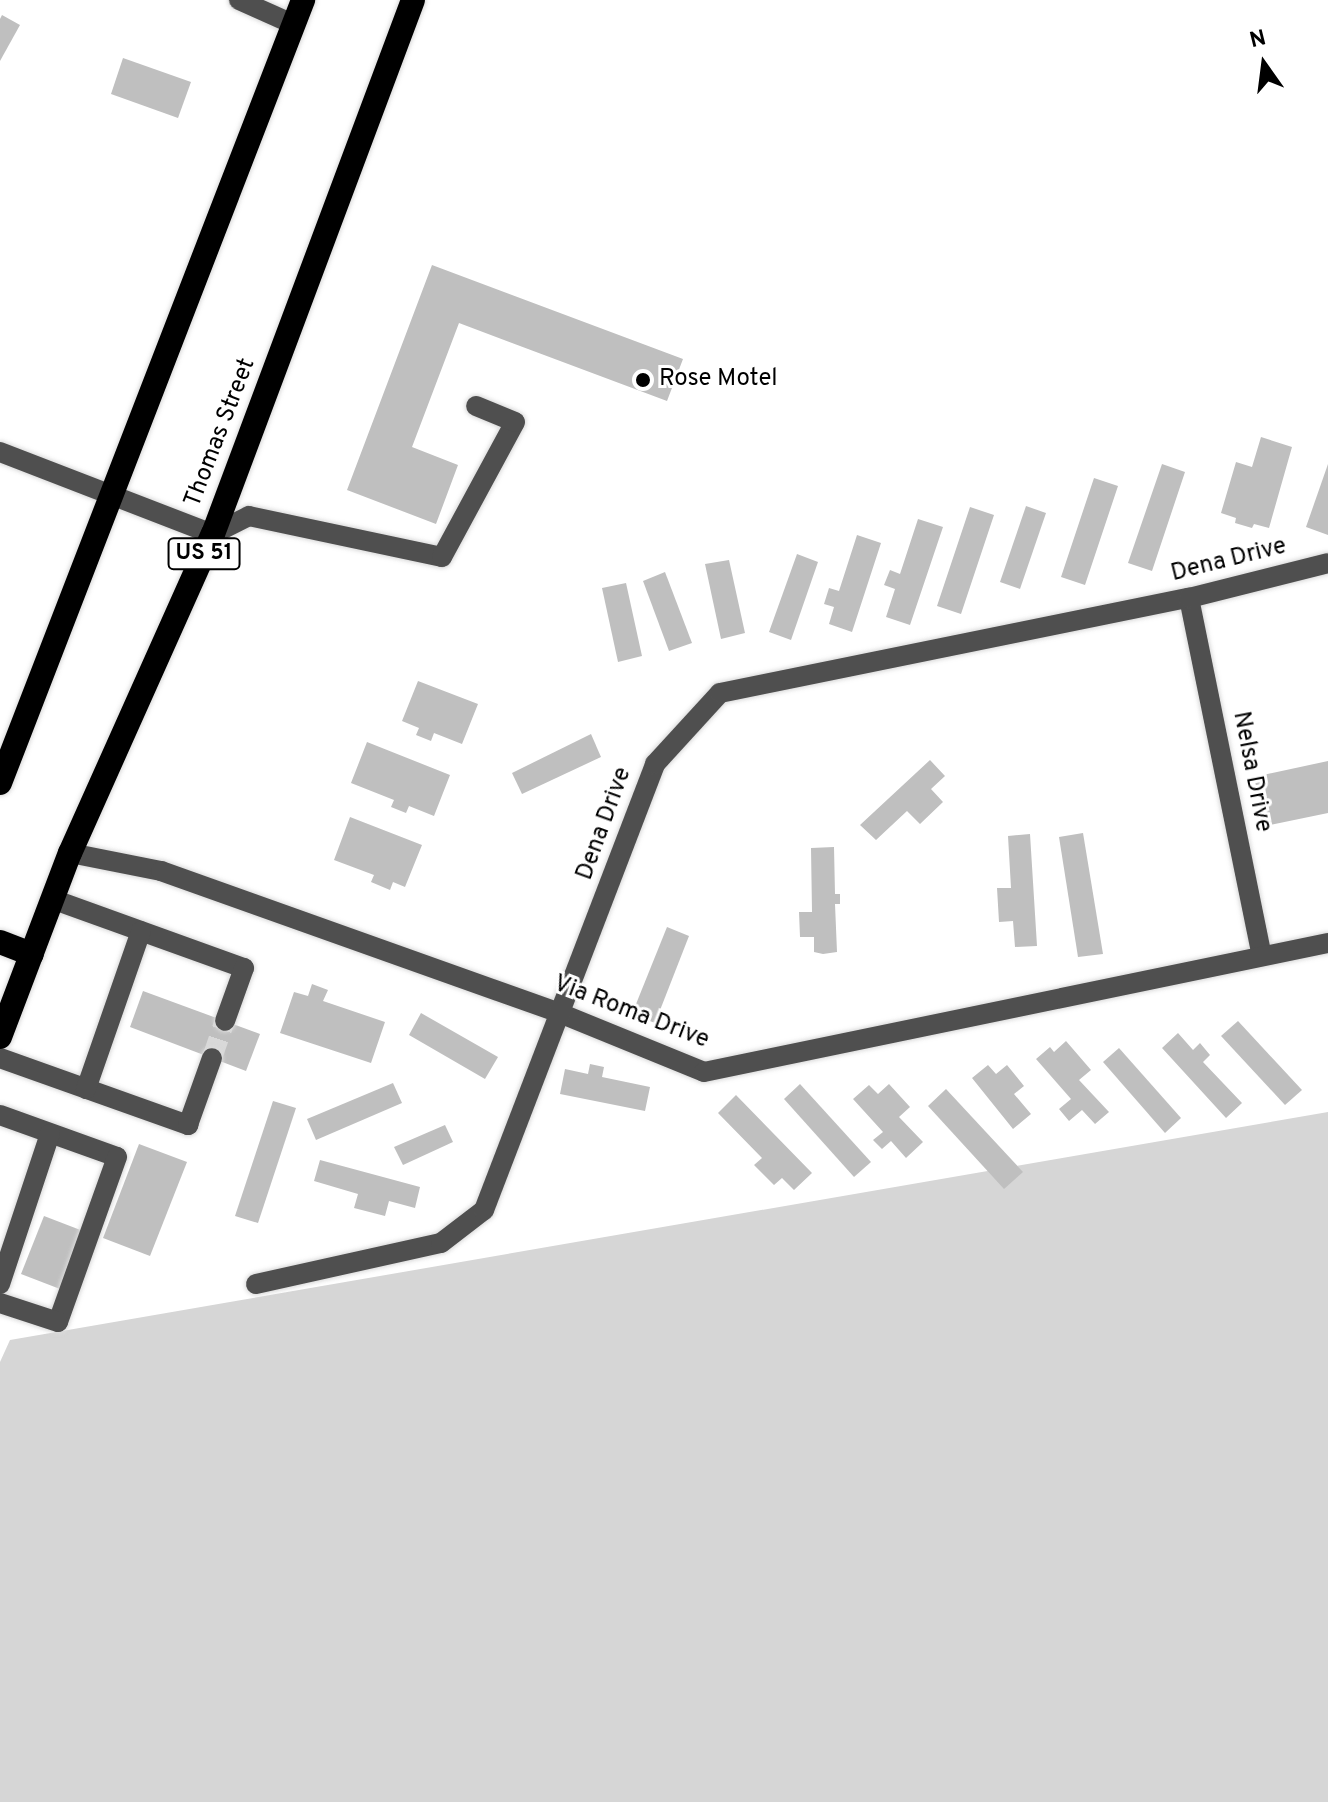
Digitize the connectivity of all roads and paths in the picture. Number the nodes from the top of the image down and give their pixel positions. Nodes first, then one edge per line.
1 (239, 0) edge
2 (303, 0) edge
3 (413, 0) edge
4 (293, 24) junction
5 (476, 406) dead end
6 (0, 452) edge
7 (109, 493) junction
8 (213, 534) junction
9 (1328, 563) edge
10 (1189, 598) junction
11 (0, 783) edge
12 (70, 853) junction
13 (52, 899) junction
14 (141, 931) junction
15 (0, 942) edge
16 (1328, 943) edge
17 (32, 954) junction
18 (1262, 956) junction
19 (562, 1014) junction
20 (225, 1021) tunnel mouth
21 (0, 1037) edge
22 (0, 1058) edge
23 (212, 1058) tunnel mouth
24 (86, 1089) junction
25 (0, 1115) edge
26 (50, 1134) junction
27 (0, 1284) edge
28 (256, 1284) dead end
29 (0, 1303) edge

1 - 4 street
2 - 4 highway
3 - 8 highway, Thomas Street / US 51
4 - 7 highway
5 - 8 street
6 - 7 street
7 - 8 street
7 - 11 highway
8 - 12 highway, Thomas Street / US 51
9 - 10 street, Dena Drive
10 - 18 street, Nelsa Drive
10 - 19 street, Dena Drive
12 - 13 highway, Thomas Street / US 51
12 - 19 street, Via Roma Drive
13 - 14 street
13 - 17 highway, Thomas Street / US 51
14 - 20 street
14 - 24 street
15 - 17 highway
16 - 18 street, Via Roma Drive
17 - 21 highway, Thomas Street / US 51
18 - 19 street, Via Roma Drive
19 - 28 street, Dena Drive
22 - 24 street
23 - 24 street
25 - 26 street
26 - 27 street
26 - 29 street

